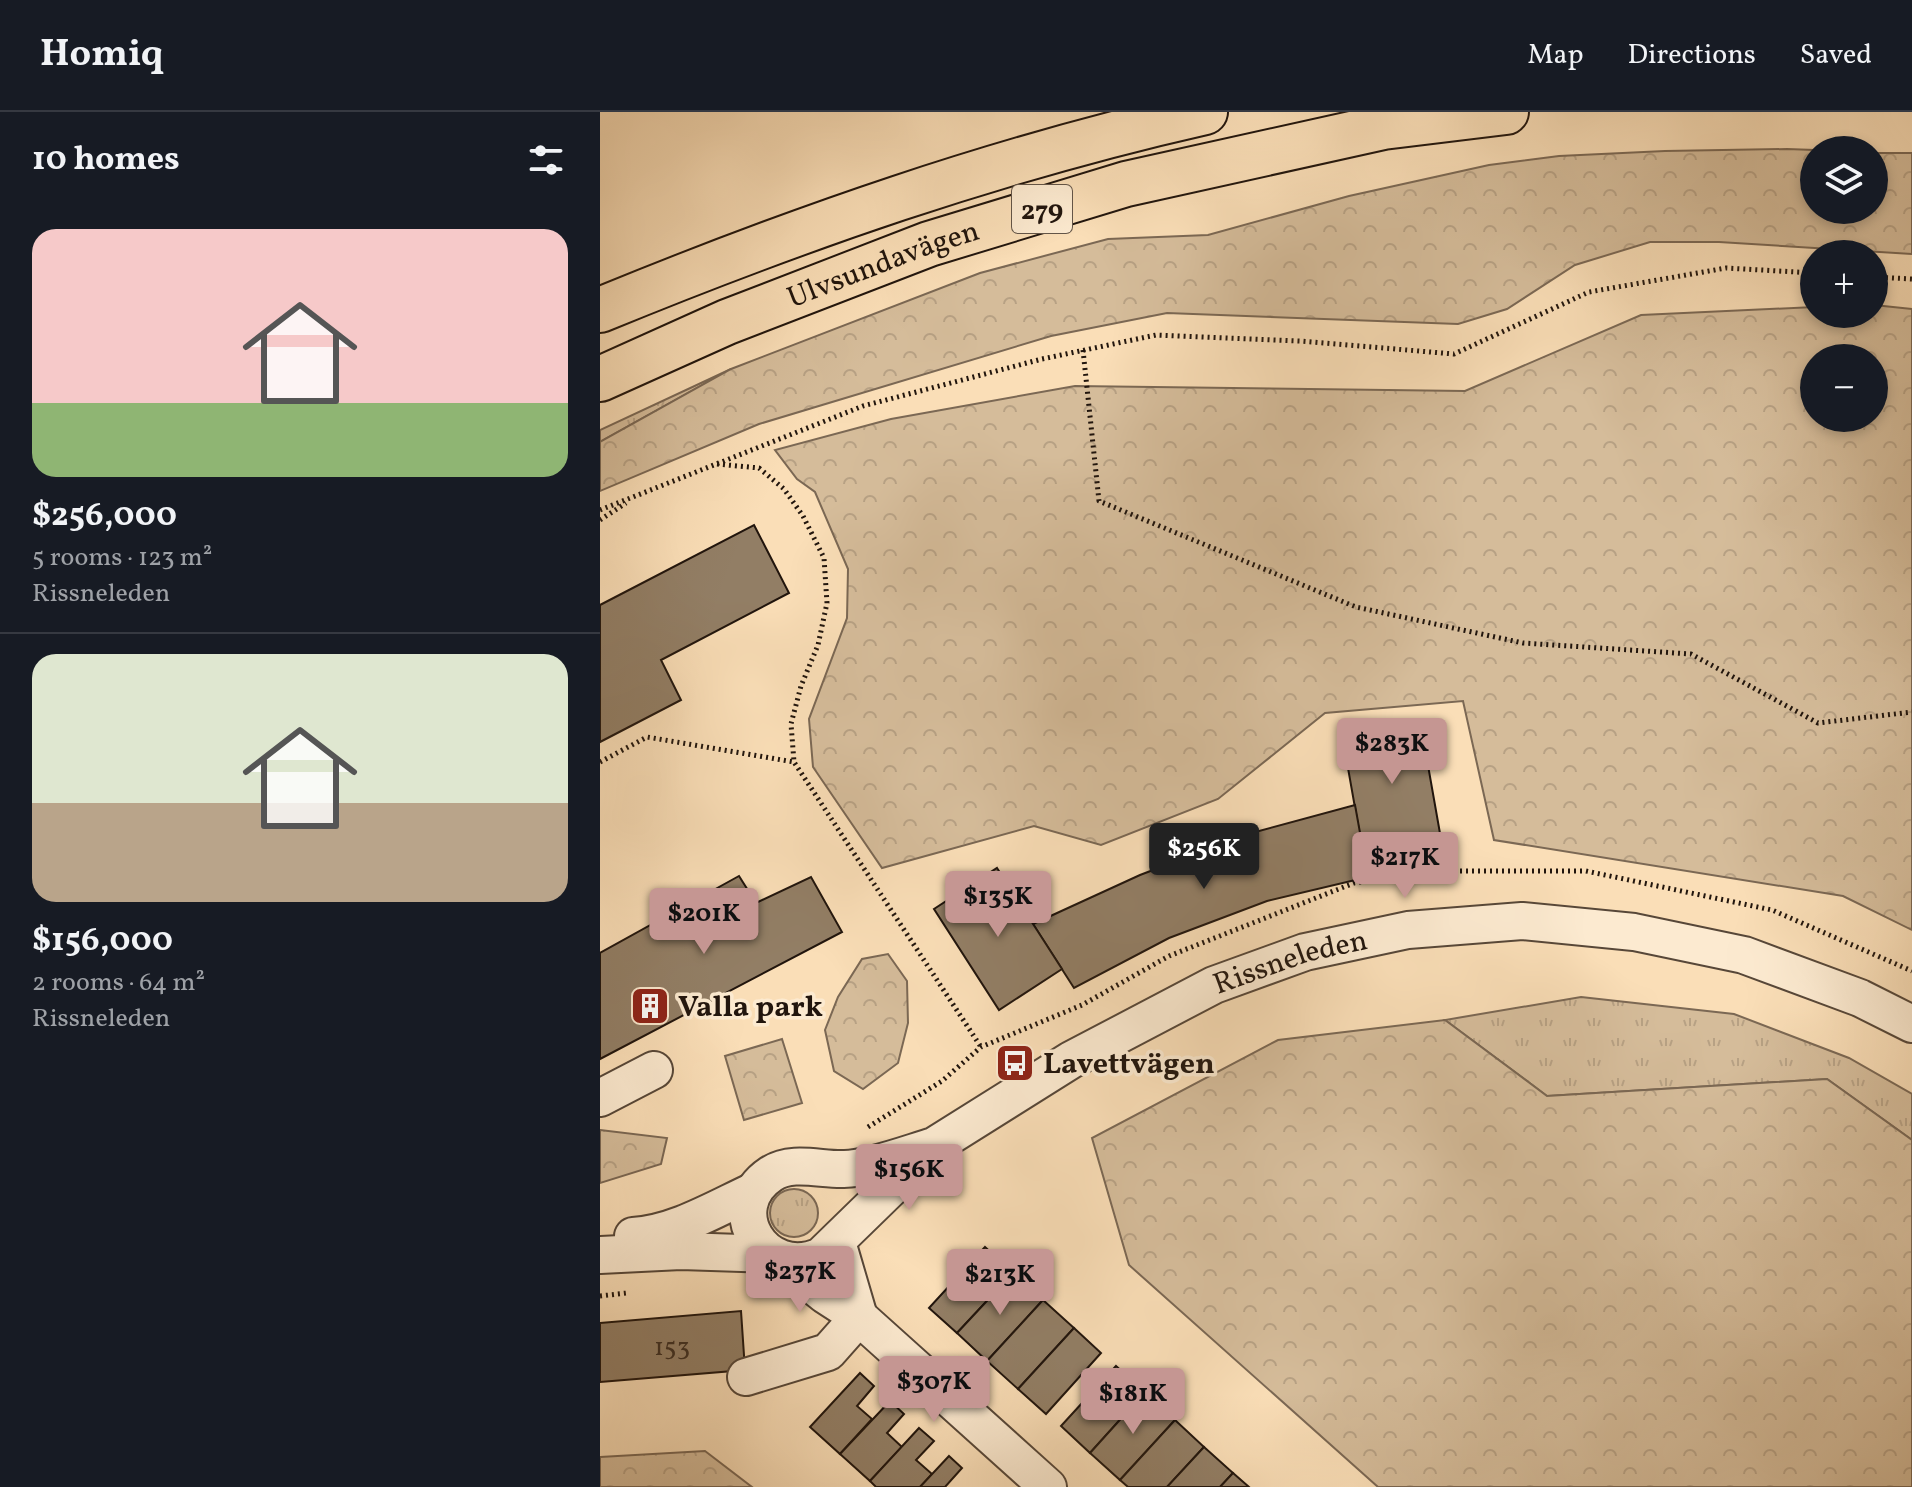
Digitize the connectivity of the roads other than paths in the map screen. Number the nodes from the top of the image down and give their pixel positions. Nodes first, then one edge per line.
1 (1205, 112) edge
2 (1506, 112) edge
3 (600, 310) edge
4 (600, 379) edge
5 (1912, 1024) edge
6 (654, 1070) dead end
7 (600, 1098) edge
8 (934, 1146) junction
9 (809, 1167) junction
10 (754, 1191) junction
11 (839, 1238) junction
12 (600, 1239) edge
13 (600, 1255) edge
14 (775, 1256) junction
15 (859, 1317) junction
16 (746, 1377) dead end
17 (1048, 1487) edge

1 - 3 main road, Ulvsundavägen / 279
2 - 4 main road, Ulvsundavägen / 279
5 - 8 street, Rissneleden
6 - 7 street
8 - 9 street, Rissneleden
8 - 11 street, Rissneleden
9 - 10 street, Rissneleden
9 - 11 street
10 - 12 street, Rissneleden
10 - 14 street
11 - 14 street, Rissneleden
11 - 15 street
13 - 14 street, Rissneleden
14 - 15 street
15 - 16 street
15 - 17 street

